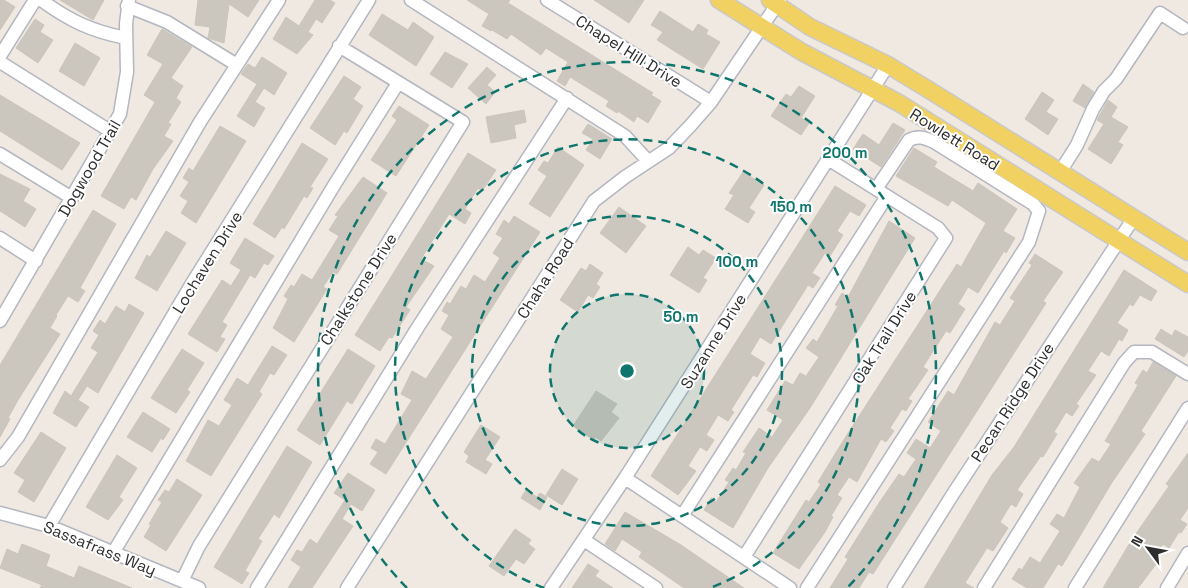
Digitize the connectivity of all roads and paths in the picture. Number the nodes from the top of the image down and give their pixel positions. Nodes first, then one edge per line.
1 (34, 0) edge
2 (41, 0) edge
3 (280, 0) edge
4 (368, 0) edge
5 (411, 0) edge
6 (547, 0) edge
7 (719, 0) edge
8 (775, 2) edge
9 (128, 3) edge
10 (761, 28) junction
11 (1183, 28) dead end
12 (126, 38) junction
13 (339, 46) junction
14 (0, 56) edge
15 (0, 62) edge
16 (237, 65) junction
17 (888, 66) junction
18 (398, 83) junction
19 (875, 88) junction
20 (567, 98) junction
21 (711, 102) junction
22 (110, 131) junction
23 (0, 154) edge
24 (828, 159) junction
25 (648, 161) junction
26 (1060, 172) junction
27 (876, 189) junction
28 (887, 196) junction
29 (72, 198) junction
30 (1133, 218) junction
31 (0, 238) edge
32 (1119, 240) junction
33 (1188, 252) edge
34 (36, 261) junction
35 (1188, 284) edge
36 (0, 322) edge
37 (1188, 374) edge
38 (1188, 408) edge
39 (0, 460) edge
40 (625, 478) junction
41 (0, 513) edge
42 (682, 516) junction
43 (49, 526) junction
44 (584, 540) junction
45 (113, 553) junction
46 (1188, 553) edge
47 (744, 557) junction
48 (182, 582) junction
49 (199, 588) edge
50 (257, 588) edge
51 (348, 588) edge
52 (551, 588) edge
53 (656, 588) edge
54 (790, 588) edge
55 (807, 588) edge
56 (894, 588) edge
57 (984, 588) edge
58 (1075, 588) edge
59 (1166, 588) edge

1 - 14 street
2 - 12 street
3 - 16 street
4 - 13 street, Lochaven Drive
5 - 20 street
6 - 21 street, Chapel Hill Drive
7 - 10 main road, Rowlett Road
8 - 10 street, Chaha Road
8 - 17 main road, Rowlett Road
9 - 12 street, Dogwood Trail
9 - 16 street
10 - 19 main road, Rowlett Road
10 - 21 street, Chaha Road
11 - 26 street
12 - 22 street, Dogwood Trail
13 - 18 street, Chalkstone Drive
13 - 43 street, Lochaven Drive
15 - 22 street
16 - 39 street
17 - 19 street, Suzanne Drive
17 - 26 main road, Rowlett Road
18 - 45 street
18 - 48 street, Chalkstone Drive
19 - 24 street, Suzanne Drive
19 - 32 main road, Rowlett Road
20 - 25 street
20 - 50 street
21 - 25 street, Chaha Road
22 - 29 street, Dogwood Trail
23 - 29 street
24 - 27 street, Oak Trail Drive
24 - 40 street, Suzanne Drive
25 - 51 street, Chaha Road
26 - 30 main road, Rowlett Road
27 - 28 street, Oak Trail Drive
27 - 55 street
28 - 42 street
28 - 47 street, Oak Trail Drive
29 - 34 street, Dogwood Trail
30 - 32 street, Pecan Ridge Drive
30 - 33 main road, Rowlett Road
31 - 34 street
32 - 35 main road, Rowlett Road
32 - 56 street, Pecan Ridge Drive
34 - 36 street, Dogwood Trail
37 - 57 street
38 - 58 street
40 - 42 street
40 - 44 street, Suzanne Drive
41 - 43 street, Sassafrass Way
42 - 47 street
43 - 45 street, Sassafrass Way
44 - 52 street, Suzanne Drive
44 - 53 street
45 - 48 street, Sassafrass Way
46 - 59 street
47 - 54 street
48 - 49 street, Sassafrass Way

